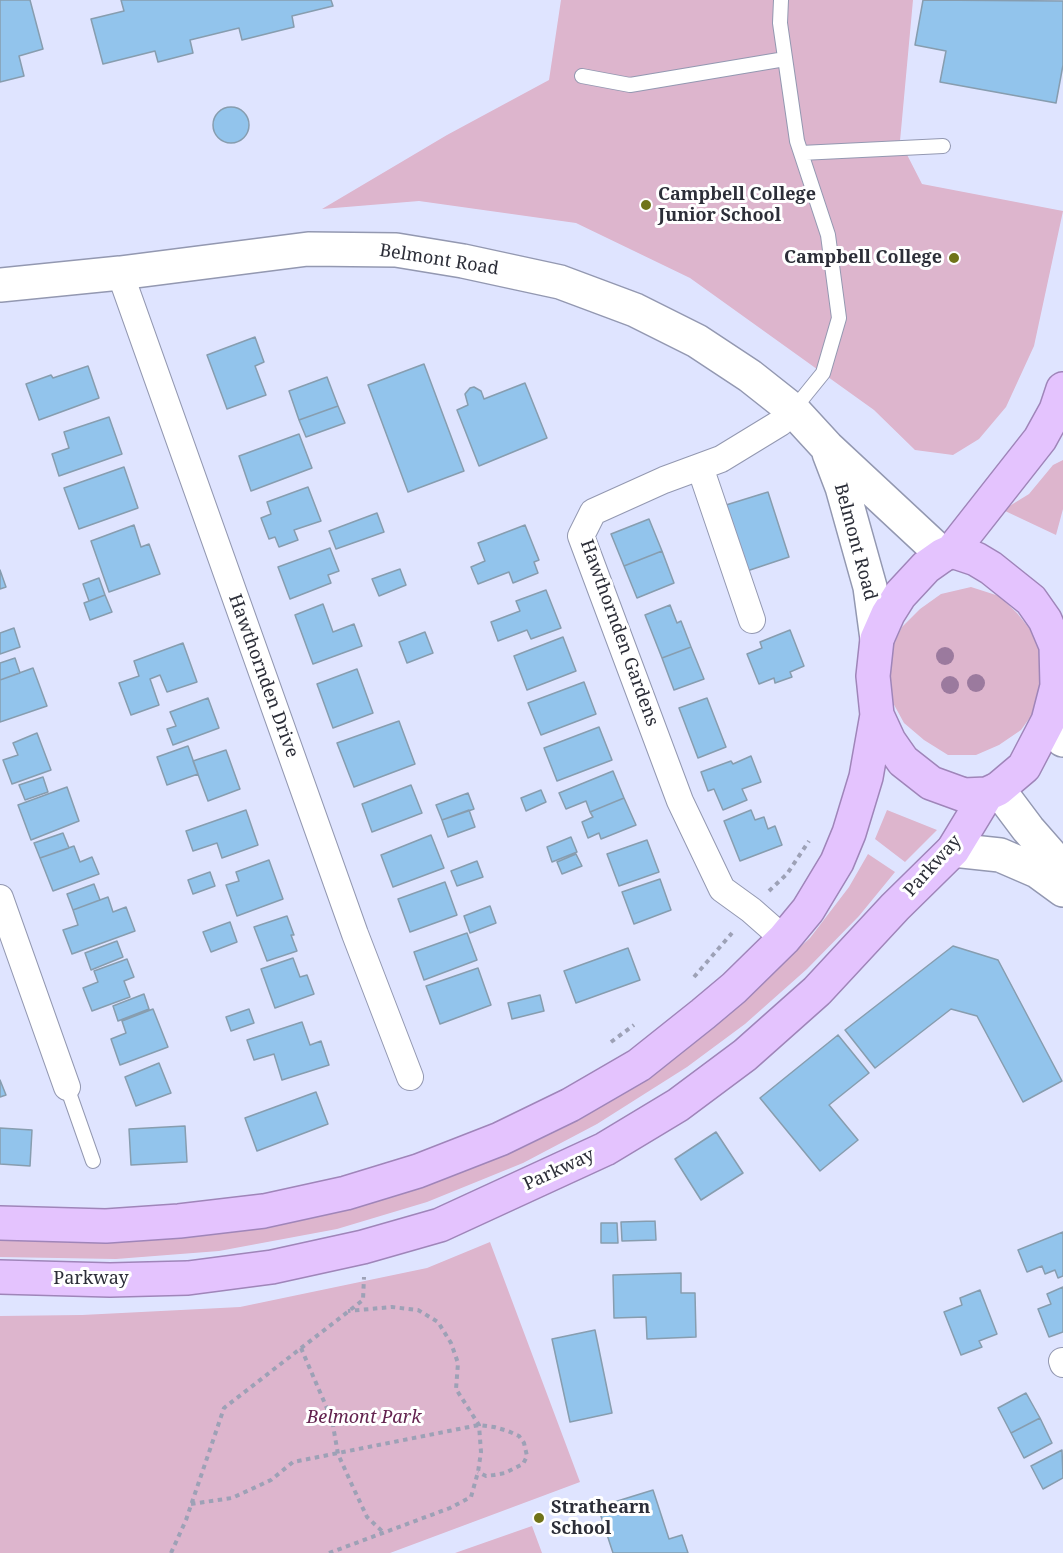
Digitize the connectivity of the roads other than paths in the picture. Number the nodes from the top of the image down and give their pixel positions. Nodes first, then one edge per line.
1 (781, 0) edge
2 (785, 59) junction
3 (582, 76) dead end
4 (943, 146) dead end
5 (801, 153) junction
6 (120, 273) junction
7 (0, 285) edge
8 (1061, 404) edge
9 (793, 410) junction
10 (827, 447) junction
11 (700, 466) junction
12 (947, 553) junction
13 (752, 620) dead end
14 (877, 639) junction
15 (1058, 683) edge
16 (877, 715) junction
17 (1063, 740) edge
18 (993, 791) junction
19 (953, 850) junction
20 (1063, 869) edge
21 (1063, 890) edge
22 (0, 898) edge
23 (784, 939) junction
24 (410, 1077) dead end
25 (67, 1087) joint
26 (93, 1161) dead end
27 (0, 1223) edge
28 (0, 1277) edge

1 - 2 lane
2 - 3 lane
2 - 5 lane
4 - 5 lane
5 - 9 lane
6 - 7 main road, Belmont Road
6 - 9 main road, Belmont Road
6 - 24 street, Hawthornden Drive
8 - 12 highway
9 - 10 main road, Belmont Road
9 - 11 street, Hawthornden Gardens
10 - 12 main road, Belmont Road
10 - 14 main road, Belmont Road
11 - 13 street
11 - 23 street, Hawthornden Gardens
12 - 14 highway
12 - 15 highway
14 - 16 highway
15 - 17 main road
15 - 18 highway
16 - 18 highway
16 - 23 highway
18 - 19 highway, Parkway
18 - 20 main road
19 - 21 main road
19 - 28 highway, Parkway
22 - 25 street
23 - 27 highway
25 - 26 lane

